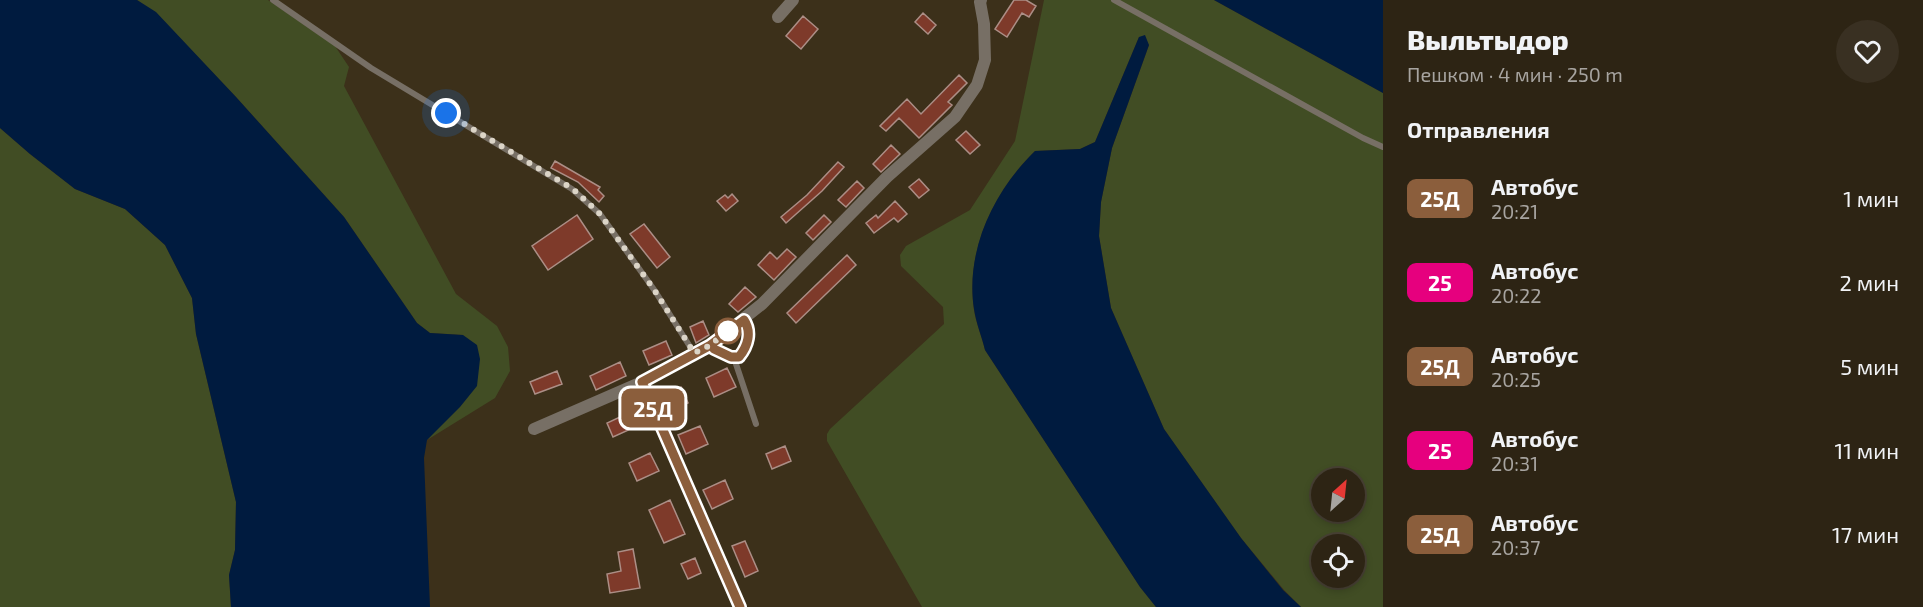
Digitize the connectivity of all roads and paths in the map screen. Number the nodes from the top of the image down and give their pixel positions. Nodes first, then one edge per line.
1 (273, 0) edge
2 (793, 0) edge
3 (981, 0) edge
4 (1114, 0) edge
5 (778, 17) dead end
6 (1383, 147) edge
7 (744, 320) junction
8 (709, 346) junction
9 (694, 353) junction
10 (734, 358) junction
11 (642, 382) junction
12 (756, 424) dead end
13 (534, 429) dead end
14 (740, 607) edge

1 - 9 lane
2 - 5 street
3 - 7 street
4 - 6 lane
7 - 8 street
7 - 10 lane
8 - 9 street
8 - 10 lane
9 - 11 street
10 - 12 lane
11 - 13 street
11 - 14 street

